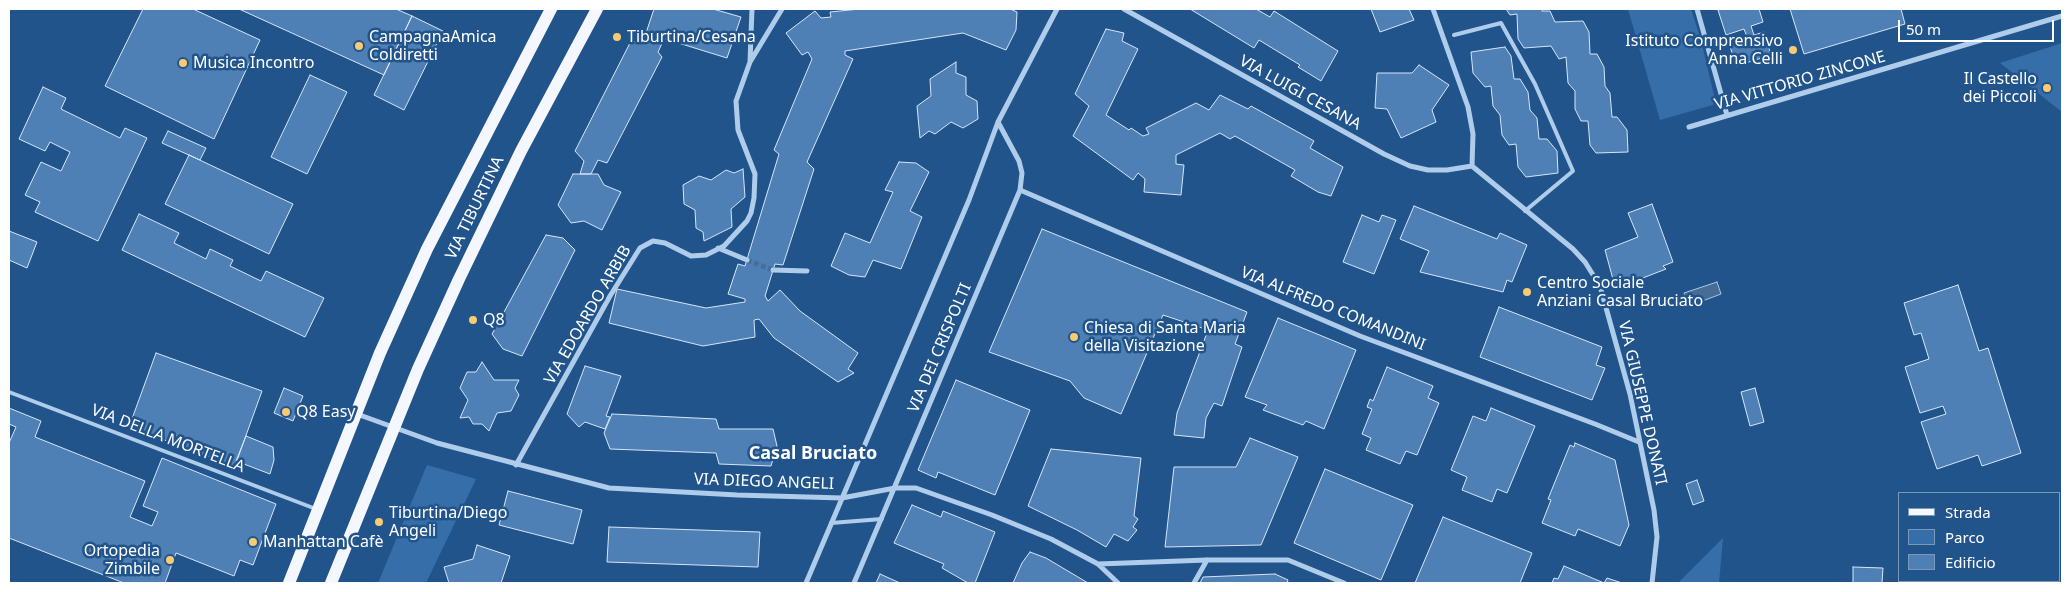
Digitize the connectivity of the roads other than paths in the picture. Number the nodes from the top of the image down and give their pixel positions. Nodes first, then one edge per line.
1 (551, 9) edge
2 (596, 9) edge
3 (752, 9) edge
4 (782, 9) edge
5 (1057, 9) edge
6 (1124, 9) edge
7 (1433, 9) edge
8 (1697, 9) edge
9 (2062, 16) edge
10 (1454, 35) dead end
11 (750, 62) junction
12 (1727, 116) junction
13 (998, 122) junction
14 (1689, 127) dead end
15 (1472, 166) junction
16 (1020, 190) junction
17 (1524, 211) junction
18 (718, 248) junction
19 (747, 260) tunnel mouth
20 (773, 270) tunnel mouth
21 (807, 270) dead end
22 (9, 392) edge
23 (356, 414) junction
24 (394, 427) junction
25 (1639, 442) junction
26 (516, 465) junction
27 (895, 488) junction
28 (842, 498) junction
29 (318, 510) junction
30 (882, 519) junction
31 (831, 523) junction
32 (1207, 560) junction
33 (1098, 564) junction
34 (289, 583) edge
35 (331, 583) edge
36 (806, 583) edge
37 (854, 583) edge
38 (1118, 583) edge
39 (1194, 583) edge
40 (1344, 583) edge
41 (1652, 583) edge

1 - 23 main road, VIA TIBURTINA
2 - 24 main road, VIA TIBURTINA
3 - 11 street, VIA EDOARDO ARBIB
4 - 11 street, VIA EDOARDO ARBIB
5 - 13 street, VIA DEI CRISPOLTI
6 - 15 street, VIA LUIGI CESANA
7 - 15 street
8 - 12 street
9 - 12 street, VIA VITTORIO ZINCONE
10 - 17 lane
11 - 18 street, VIA EDOARDO ARBIB
12 - 14 street, VIA VITTORIO ZINCONE
13 - 16 street, VIA DEI CRISPOLTI
13 - 28 street, VIA DEI CRISPOLTI
15 - 17 street, VIA GIUSEPPE DONATI
16 - 25 street, VIA ALFREDO COMANDINI
16 - 27 street, VIA DEI CRISPOLTI
17 - 25 street, VIA GIUSEPPE DONATI
18 - 19 street
18 - 26 street, VIA EDOARDO ARBIB
20 - 21 street
22 - 29 lane, VIA DELLA MORTELLA
23 - 24 street
23 - 29 main road, VIA TIBURTINA
24 - 26 street, VIA DIEGO ANGELI
24 - 35 main road, VIA TIBURTINA
25 - 41 street, VIA GIUSEPPE DONATI
26 - 28 street, VIA DIEGO ANGELI
27 - 28 street, VIA DIEGO ANGELI
27 - 30 street, VIA DEI CRISPOLTI
27 - 33 street, VIA DIEGO ANGELI
28 - 31 street, VIA DEI CRISPOLTI
29 - 34 main road, VIA TIBURTINA
30 - 31 lane
30 - 37 street, VIA DEI CRISPOLTI
31 - 36 street, VIA DEI CRISPOLTI
32 - 33 street
32 - 39 street
32 - 40 street
33 - 38 street, VIA DIEGO ANGELI

